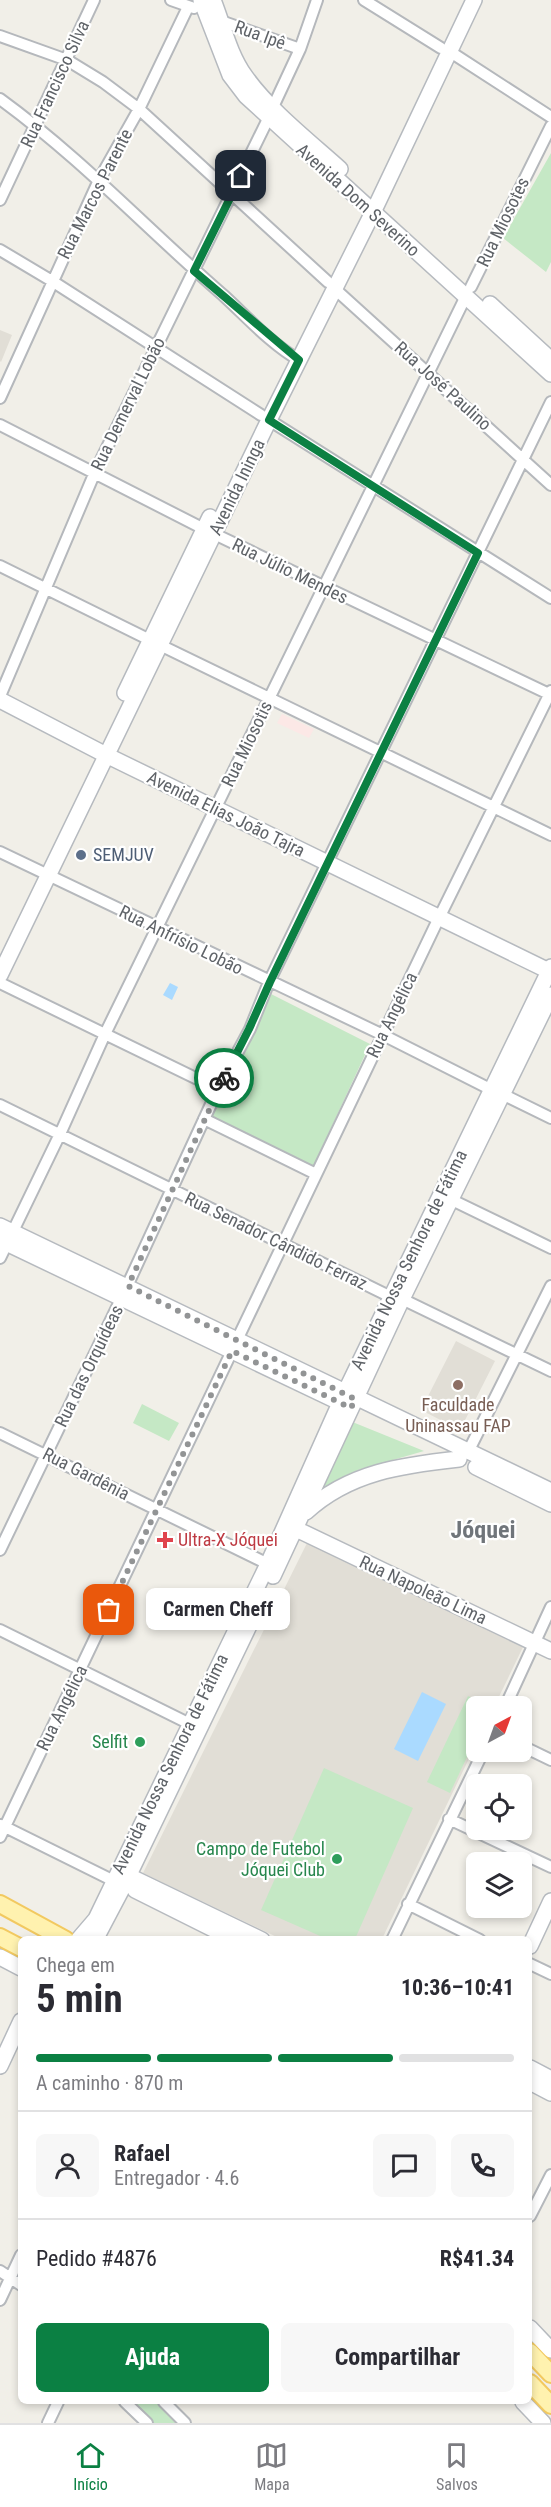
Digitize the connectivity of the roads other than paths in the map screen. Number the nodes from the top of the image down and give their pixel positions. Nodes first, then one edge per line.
1 (94, 0) edge
2 (171, 0) edge
3 (317, 0) edge
4 (364, 0) edge
5 (464, 0) edge
6 (474, 0) edge
7 (202, 5) edge
8 (221, 21) junction
9 (0, 36) edge
10 (300, 49) junction
11 (445, 50) junction
12 (67, 60) junction
13 (0, 99) edge
14 (139, 109) junction
15 (271, 113) junction
16 (551, 117) edge
17 (36, 125) junction
18 (551, 126) edge
19 (99, 180) junction
20 (232, 195) junction
21 (0, 200) edge
22 (371, 205) junction
23 (0, 250) edge
24 (194, 271) junction
25 (52, 281) junction
26 (331, 286) junction
27 (469, 292) junction
28 (155, 346) junction
29 (295, 358) junction
30 (551, 360) edge
31 (429, 372) junction
32 (551, 374) edge
33 (0, 398) edge
34 (551, 402) edge
35 (265, 418) junction
36 (0, 424) edge
37 (523, 460) junction
38 (95, 472) junction
39 (551, 485) edge
40 (374, 486) junction
41 (209, 531) junction
42 (478, 553) junction
43 (0, 566) edge
44 (45, 588) junction
45 (325, 588) junction
46 (551, 598) edge
47 (436, 641) junction
48 (155, 642) junction
49 (550, 693) edge
50 (0, 698) edge
51 (270, 698) junction
52 (0, 710) edge
53 (382, 753) junction
54 (100, 757) junction
55 (493, 807) junction
56 (213, 814) junction
57 (551, 835) edge
58 (0, 852) edge
59 (326, 867) junction
60 (44, 873) junction
61 (437, 922) junction
62 (159, 929) junction
63 (0, 951) edge
64 (550, 973) edge
65 (0, 975) edge
66 (270, 982) junction
67 (0, 983) edge
68 (551, 995) edge
69 (105, 1034) junction
70 (382, 1035) junction
71 (218, 1089) junction
72 (497, 1092) junction
73 (0, 1105) edge
74 (551, 1118) edge
75 (204, 1119) junction
76 (60, 1134) junction
77 (316, 1173) junction
78 (171, 1190) junction
79 (452, 1200) junction
80 (5, 1235) edge
81 (282, 1242) junction
82 (551, 1248) edge
83 (0, 1258) edge
84 (551, 1286) edge
85 (125, 1292) junction
86 (397, 1298) junction
87 (234, 1346) junction
88 (515, 1354) junction
89 (551, 1371) edge
90 (348, 1401) junction
91 (0, 1433) edge
92 (46, 1454) junction
93 (463, 1455) junction
94 (551, 1491) edge
95 (551, 1504) edge
96 (158, 1510) junction
97 (299, 1523) junction
98 (0, 1550) edge
99 (268, 1564) junction
100 (551, 1607) edge
101 (0, 1630) edge
102 (535, 1643) junction
103 (551, 1651) edge
104 (80, 1669) junction
105 (510, 1696) edge
106 (190, 1724) junction
107 (532, 1751) edge
108 (551, 1760) edge
109 (478, 1762) edge
110 (449, 1820) junction
111 (3, 1825) edge
112 (0, 1837) edge
113 (551, 1867) edge
114 (122, 1880) junction
115 (551, 1901) edge
116 (0, 1904) edge
117 (408, 1904) junction
118 (59, 1936) edge
119 (82, 1936) edge
120 (101, 1936) edge
121 (240, 1936) edge
122 (394, 1936) edge
123 (472, 1936) edge
124 (0, 1937) edge
125 (532, 1942) edge
126 (18, 1946) edge
127 (0, 1957) edge
128 (532, 1965) edge
129 (18, 1966) edge
130 (551, 1974) edge
131 (18, 2027) edge
132 (0, 2066) edge
133 (532, 2069) edge
134 (551, 2079) edge
135 (532, 2083) edge
136 (551, 2093) edge
137 (551, 2175) edge
138 (532, 2212) edge
139 (18, 2261) edge
140 (0, 2271) edge
141 (10, 2278) junction
142 (18, 2283) edge
143 (0, 2300) edge
144 (532, 2330) edge
145 (551, 2350) edge
146 (532, 2354) edge
147 (551, 2374) edge
148 (532, 2385) edge
149 (57, 2404) edge
150 (127, 2404) edge
151 (166, 2404) edge
152 (525, 2404) edge
153 (551, 2405) edge
154 (48, 2423) edge
155 (147, 2423) edge
156 (185, 2423) edge
157 (543, 2423) edge

1 - 12 street, Rua Francisco Silva
2 - 7 street
3 - 10 street, Rua Demerval Lobão
4 - 11 street
5 - 11 main road, Avenida Ininga
6 - 11 main road, Avenida Ininga
7 - 8 main road, Avenida Dom Severino
7 - 14 street, Rua Marcos Parente
7 - 15 main road, Avenida Dom Severino
8 - 10 street, Rua Ipê
8 - 15 main road, Avenida Dom Severino
9 - 12 street, Rua José Paulino
10 - 15 street, Rua Demerval Lobão
11 - 16 street
11 - 22 main road, Avenida Ininga
12 - 14 street, Rua José Paulino
12 - 17 street, Rua Francisco Silva
13 - 17 street
14 - 19 street, Rua Marcos Parente
14 - 20 street, Rua José Paulino
15 - 20 street, Rua Demerval Lobão
15 - 22 main road, Avenida Dom Severino
17 - 19 street
17 - 21 street, Rua Francisco Silva
18 - 27 street, Rua Miosotes
19 - 24 street
19 - 25 street, Rua Marcos Parente
20 - 24 street, Rua Demerval Lobão
20 - 26 street, Rua José Paulino
22 - 26 main road, Avenida Ininga
22 - 27 main road, Avenida Dom Severino
23 - 25 street
24 - 28 street, Rua Demerval Lobão
24 - 29 street
25 - 28 street
25 - 33 street, Rua Marcos Parente
26 - 29 main road, Avenida Ininga
26 - 31 street, Rua José Paulino
27 - 30 main road, Avenida Dom Severino
27 - 31 street, Rua Miosotis
27 - 32 main road, Avenida Dom Severino
28 - 35 street
28 - 38 street, Rua Demerval Lobão
29 - 35 main road, Avenida Ininga
31 - 37 street, Rua José Paulino
31 - 40 street, Rua Miosotis
34 - 37 street, Rua das Orquídeas
35 - 40 street
35 - 41 main road, Avenida Ininga
36 - 38 street, Rua Júlio Mendes
37 - 39 street, Rua José Paulino
37 - 42 street, Rua das Orquídeas
38 - 41 street, Rua Júlio Mendes
38 - 44 street, Rua Demerval Lobão
40 - 42 street
40 - 45 street, Rua Miosotis
41 - 45 street, Rua Júlio Mendes
41 - 48 main road, Avenida Ininga
42 - 46 street
42 - 47 street, Rua das Orquídeas
43 - 44 street
44 - 48 street
44 - 50 street, Rua Demerval Lobão
45 - 47 street, Rua Júlio Mendes
45 - 51 street, Rua Miosotis
47 - 49 street, Rua Júlio Mendes
47 - 53 street, Rua das Orquídeas
48 - 51 street
48 - 54 main road, Avenida Ininga
49 - 55 street, Rua Angélica
50 - 54 main road, Avenida Elias João Tajra
51 - 53 street
51 - 56 street, Rua Miosotis
52 - 54 main road, Avenida Elias João Tajra
53 - 55 street
53 - 59 street, Rua das Orquídeas
54 - 56 main road, Avenida Elias João Tajra
54 - 60 main road, Avenida Ininga
55 - 57 street
55 - 61 street, Rua Angélica
56 - 59 main road, Avenida Elias João Tajra
56 - 62 street, Rua Miosotis
58 - 60 street, Rua Anfrísio Lobão
59 - 61 main road, Avenida Elias João Tajra
59 - 66 street, Rua das Orquídeas
60 - 62 street, Rua Anfrísio Lobão
60 - 63 main road, Avenida Ininga
60 - 65 main road, Avenida Ininga
61 - 64 main road, Avenida Elias João Tajra
61 - 70 street, Rua Angélica
62 - 66 street, Rua Anfrísio Lobão
62 - 69 street, Rua Miosotis
64 - 72 main road, Avenida Nossa Senhora de Fátima
66 - 70 street, Rua Anfrísio Lobão
66 - 71 street, Rua das Orquídeas
67 - 69 street
68 - 72 main road, Avenida Nossa Senhora de Fátima
69 - 71 street
69 - 76 street, Rua Miosotis
70 - 72 street, Rua Anfrísio Lobão
70 - 77 street, Rua Angélica
71 - 75 street, Rua das Orquídeas
72 - 74 street, Rua Anfrísio Lobão
72 - 79 main road, Avenida Nossa Senhora de Fátima
72 - 86 main road, Avenida Nossa Senhora de Fátima
73 - 76 street, Rua Senador Cândido Ferraz
75 - 77 street
75 - 78 street, Rua das Orquídeas
76 - 78 street, Rua Senador Cândido Ferraz
76 - 80 street, Rua Miosotis
77 - 81 street, Rua Angélica
78 - 81 street, Rua Senador Cândido Ferraz
78 - 85 street, Rua das Orquídeas
79 - 82 street
79 - 86 main road, Avenida Nossa Senhora de Fátima
80 - 83 street, Rua Miosotis
80 - 85 main road
81 - 86 street, Rua Senador Cândido Ferraz
81 - 87 street, Rua Angélica
84 - 88 street
85 - 87 main road
85 - 92 street, Rua das Orquídeas
86 - 88 street, Rua Senador Cândido Ferraz
86 - 90 main road, Avenida Nossa Senhora de Fátima
87 - 90 main road
87 - 96 street, Rua Angélica
88 - 89 street, Rua Senador Cândido Ferraz
88 - 93 street
90 - 93 main road
90 - 97 main road, Avenida Nossa Senhora de Fátima
90 - 99 main road, Avenida Nossa Senhora de Fátima
91 - 92 street, Rua Gardênia
92 - 96 street, Rua Gardênia
92 - 98 street, Rua das Orquídeas
93 - 94 main road
93 - 95 main road
93 - 97 main road
96 - 99 street, Rua Gardênia
96 - 104 street, Rua Angélica
97 - 102 main road, Rua Napoleão Lima
97 - 114 main road, Avenida Nossa Senhora de Fátima
99 - 106 main road, Avenida Nossa Senhora de Fátima
100 - 102 street
101 - 104 street
102 - 103 main road, Rua Napoleão Lima
102 - 105 street
104 - 106 street
104 - 111 street, Rua Angélica
106 - 114 main road, Avenida Nossa Senhora de Fátima
107 - 108 street
109 - 110 street
110 - 113 street
110 - 117 street
111 - 112 street, Rua Angélica
111 - 114 street
114 - 119 main road, Avenida Nossa Senhora de Fátima
114 - 120 main road, Avenida Nossa Senhora de Fátima
114 - 121 main road
115 - 125 main road
116 - 118 main road
117 - 122 street
117 - 123 street
124 - 126 main road
127 - 129 main road
128 - 130 street
131 - 132 main road
133 - 134 main road
135 - 136 main road
137 - 138 street
139 - 141 street
140 - 141 street
141 - 142 street
141 - 143 street
144 - 145 main road
146 - 147 main road
148 - 153 main road
149 - 154 street
150 - 155 street
151 - 156 street
152 - 157 main road

